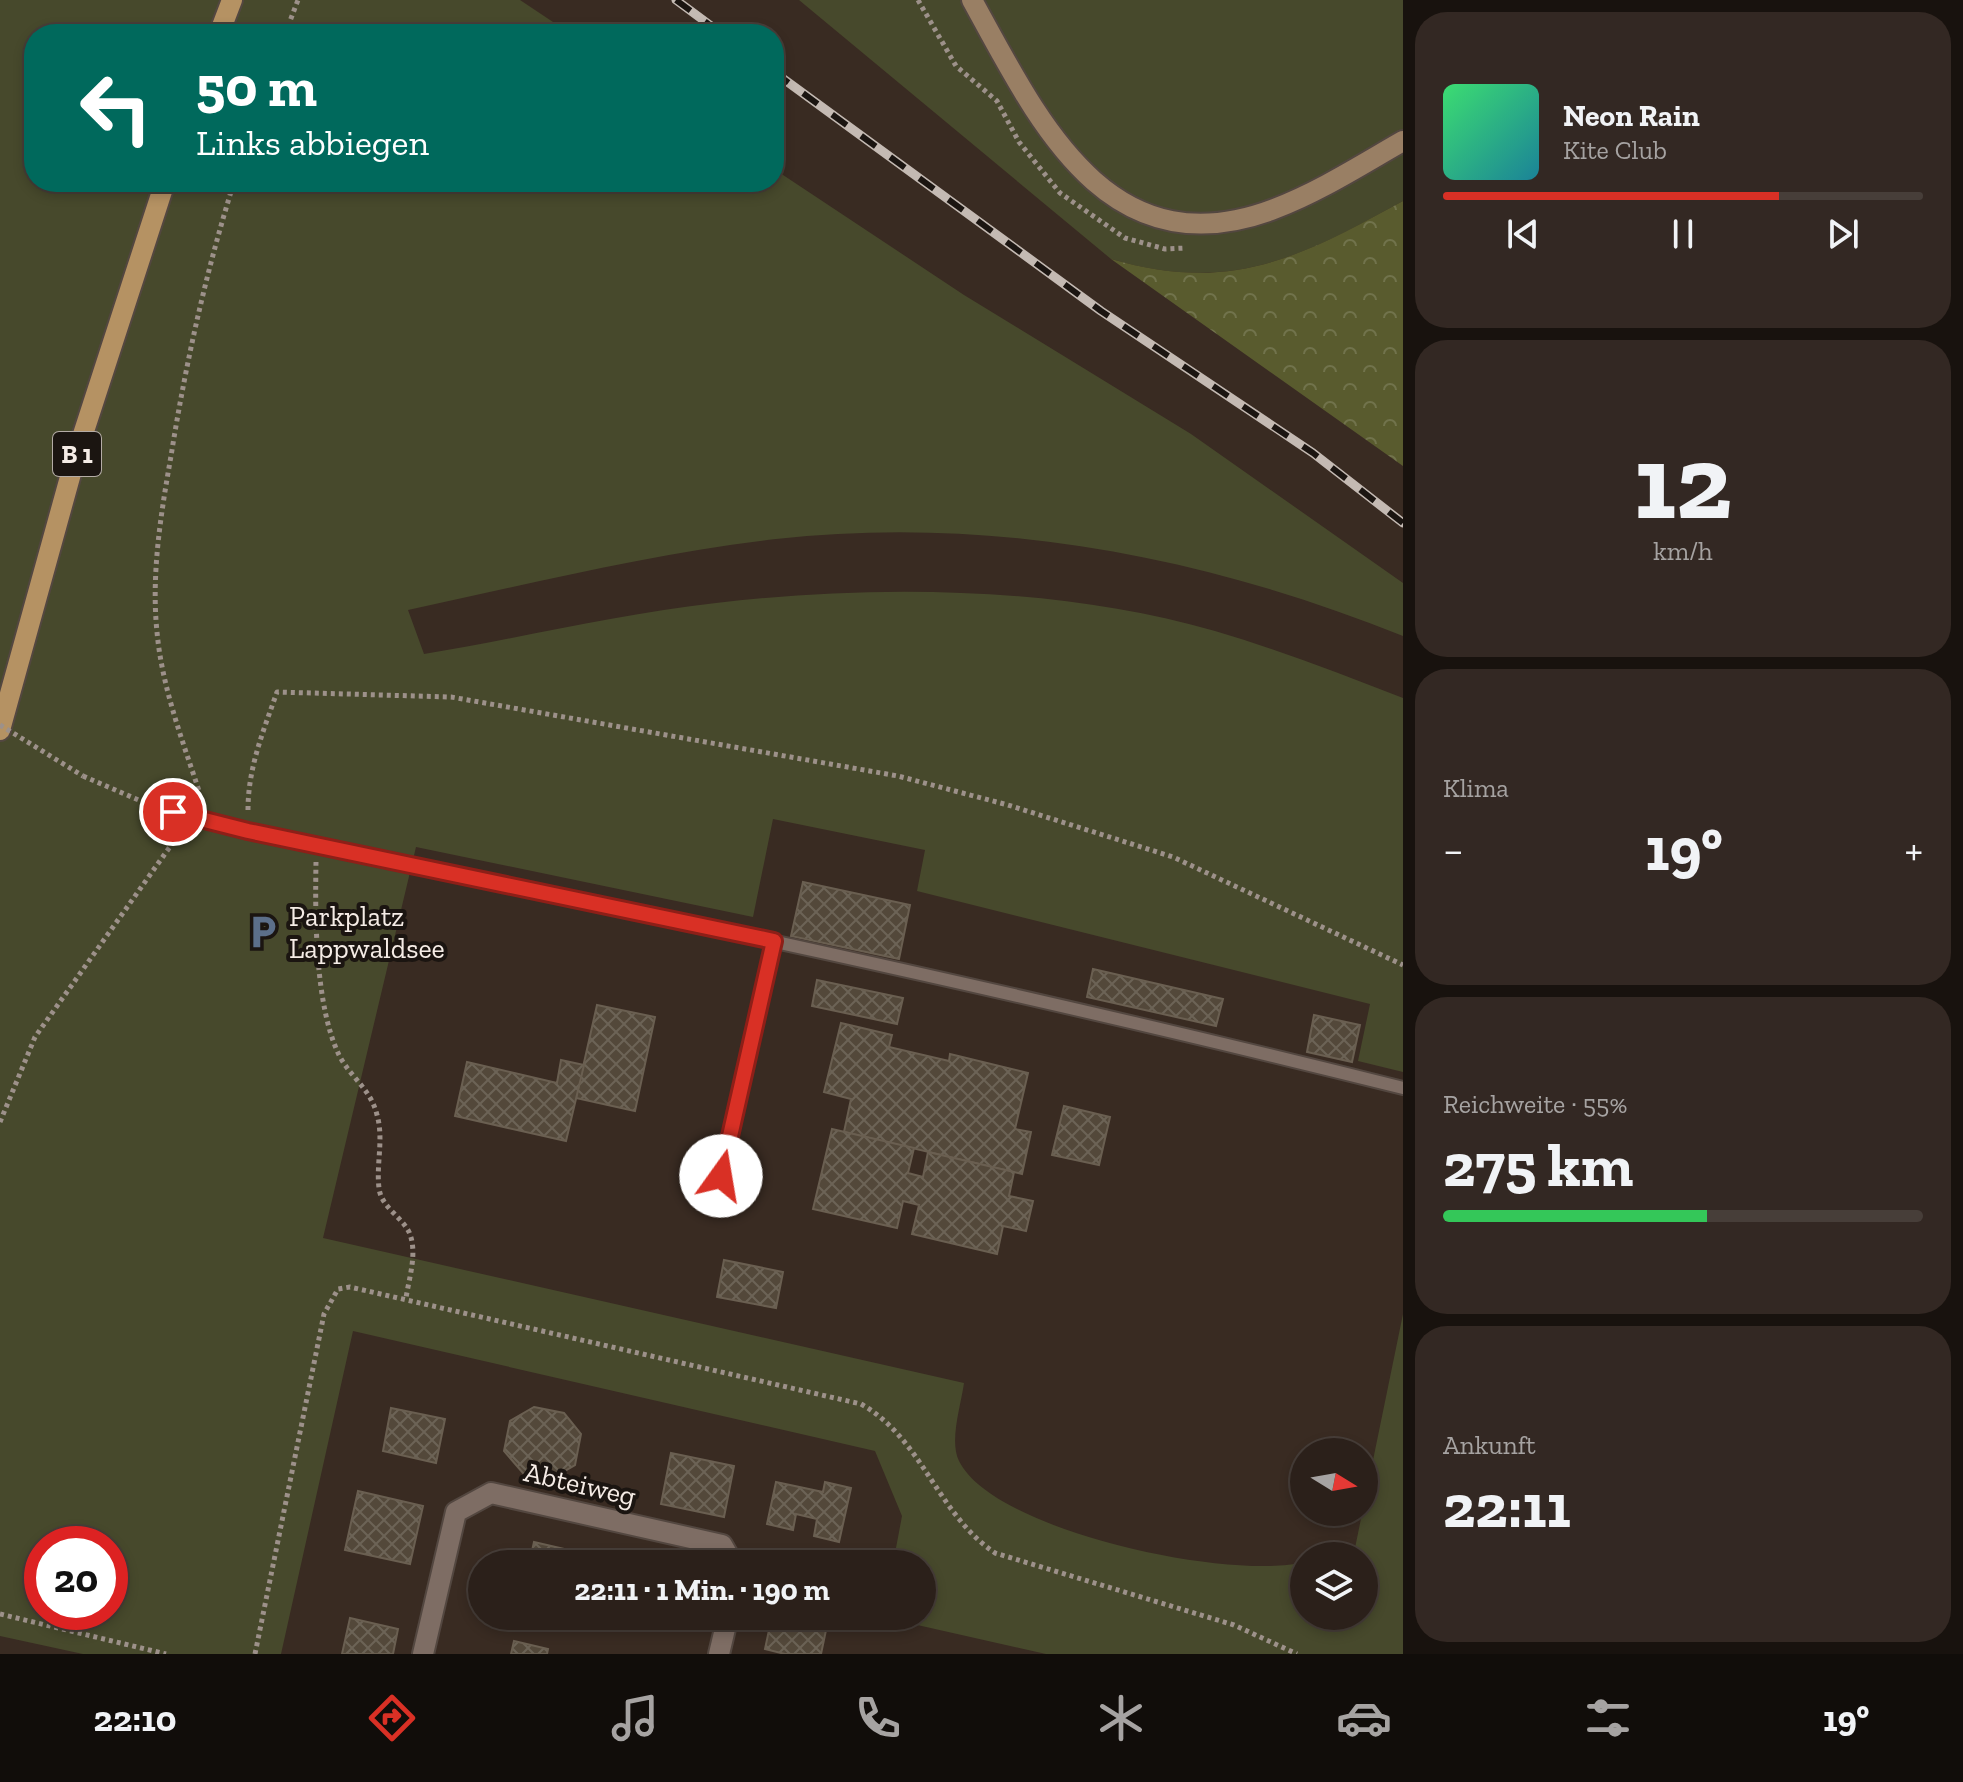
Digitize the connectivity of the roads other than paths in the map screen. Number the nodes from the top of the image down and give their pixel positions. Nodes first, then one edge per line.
1 (232, 0) edge
2 (972, 0) edge
3 (223, 24) edge
4 (1403, 141) edge
5 (162, 192) edge
6 (0, 728) edge
7 (173, 812) road end
8 (774, 941) junction
9 (1403, 1088) edge
10 (721, 1176) dead end
11 (725, 1550) edge
12 (725, 1630) edge
13 (423, 1654) edge
14 (719, 1654) edge

1 - 3 main road
2 - 4 main road
5 - 6 main road, B 1
7 - 8 lane
8 - 9 lane
8 - 10 lane
11 - 13 street, Abteiweg
12 - 14 street

